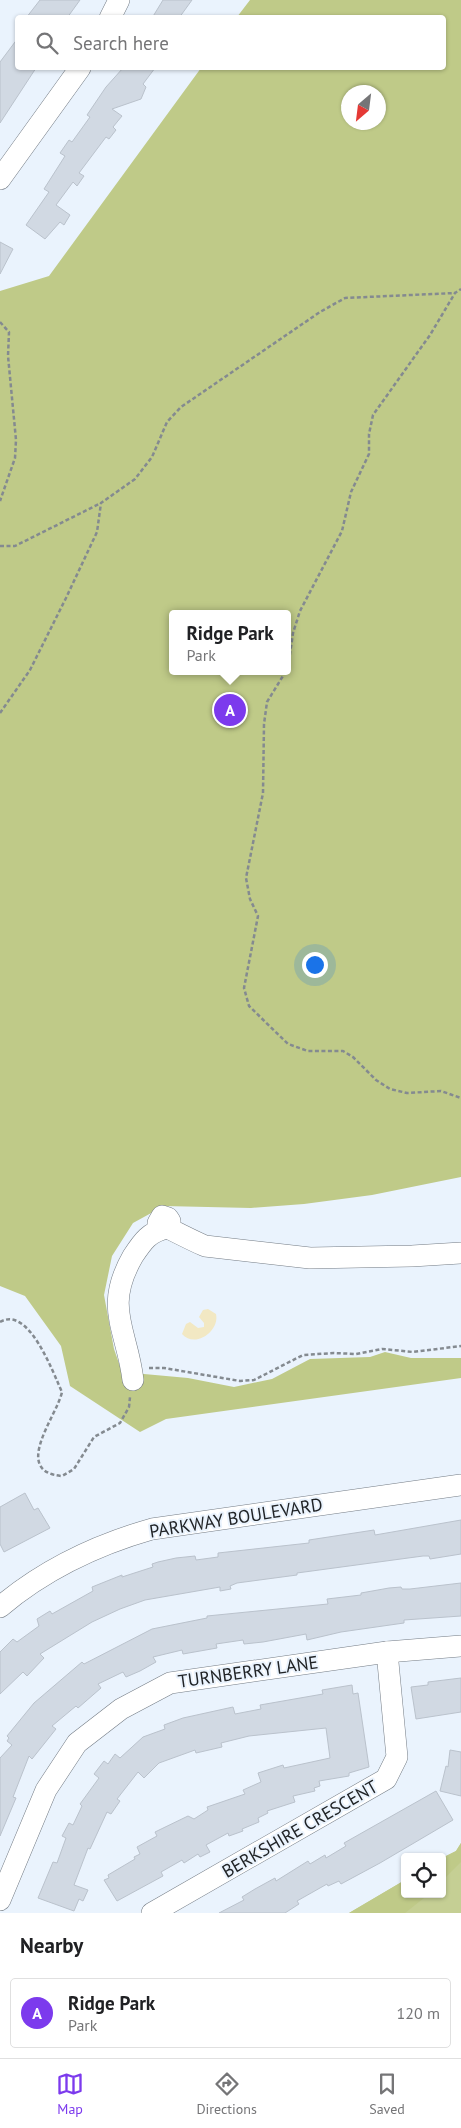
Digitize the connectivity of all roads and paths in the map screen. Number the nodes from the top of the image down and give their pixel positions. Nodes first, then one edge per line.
1 (119, 0) edge
2 (112, 15) edge
3 (79, 70) edge
4 (0, 179) edge
5 (461, 289) edge
6 (455, 293) junction
7 (0, 322) edge
8 (0, 502) edge
9 (101, 503) junction
10 (0, 546) edge
11 (291, 648) edge
12 (284, 675) edge
13 (0, 713) edge
14 (461, 1098) edge
15 (461, 1253) edge
16 (0, 1322) edge
17 (461, 1346) edge
18 (133, 1380) junction
19 (461, 1485) edge
20 (0, 1606) edge
21 (461, 1646) edge
22 (387, 1652) junction
23 (0, 1900) edge
24 (0, 1908) edge
25 (13, 1913) edge
26 (152, 1913) edge

1 - 2 street
3 - 4 street
5 - 6 path
6 - 9 path
6 - 11 path
7 - 8 path
9 - 10 path
9 - 13 path
12 - 14 path
15 - 18 street
16 - 18 path
17 - 18 path
19 - 20 street, PARKWAY BOULEVARD
21 - 22 street, TURNBERRY LANE
22 - 23 street, TURNBERRY LANE
22 - 26 street, BERKSHIRE CRESCENT
24 - 25 street

